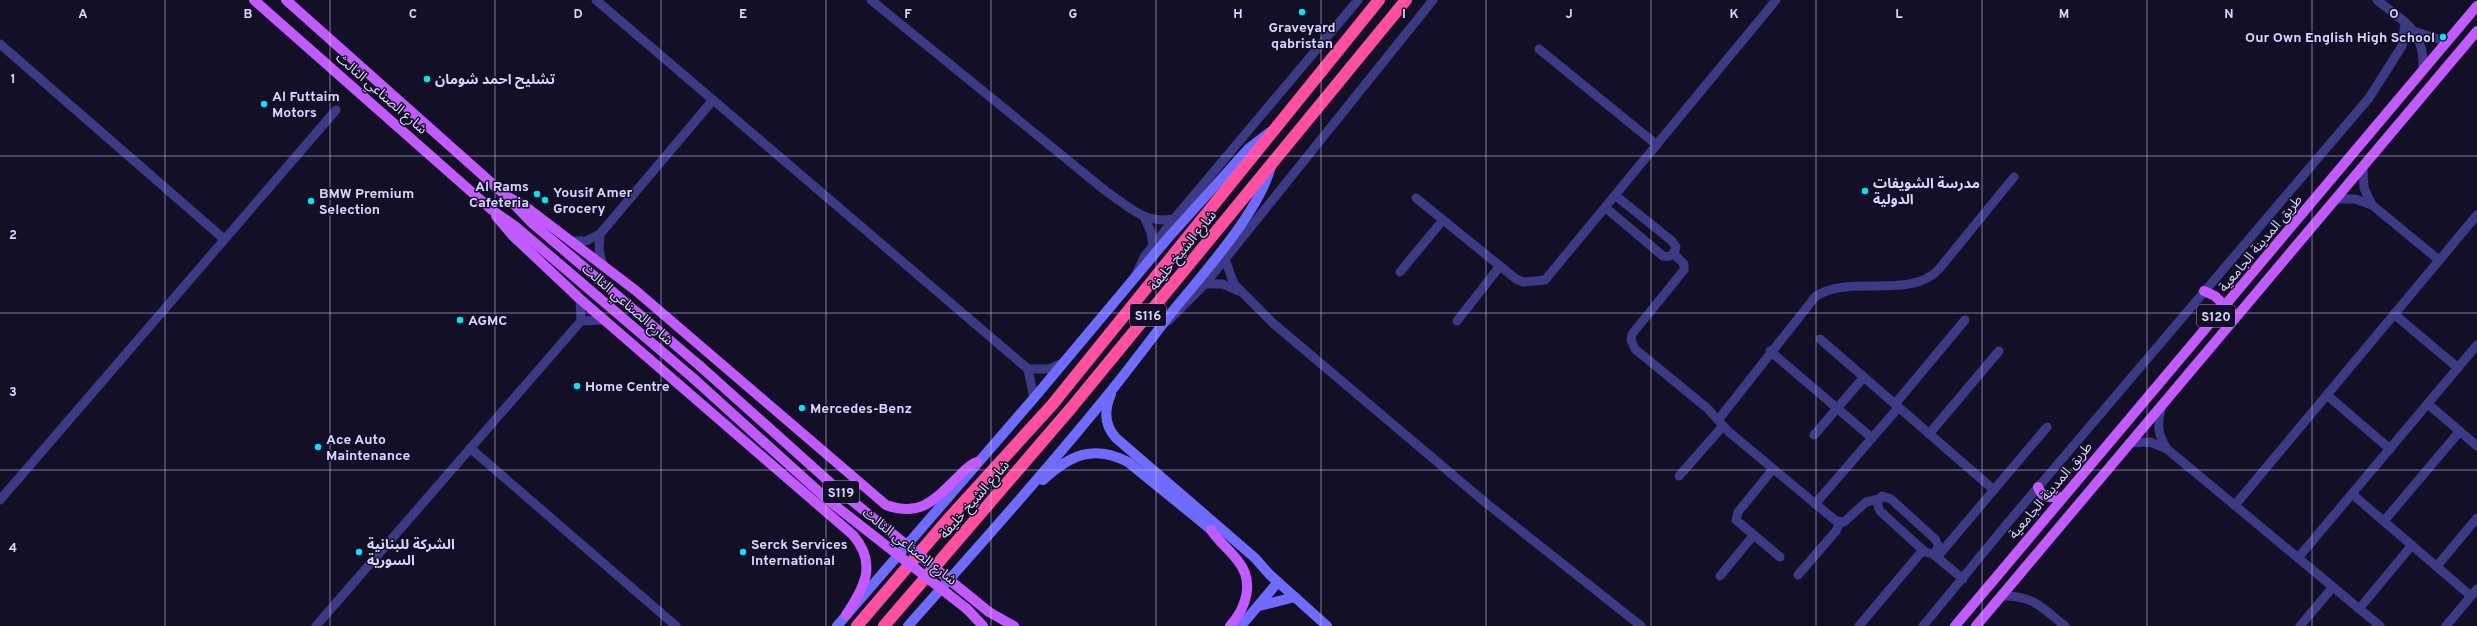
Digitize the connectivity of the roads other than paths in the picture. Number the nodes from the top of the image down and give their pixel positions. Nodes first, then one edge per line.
1 (254, 0) edge
2 (286, 0) edge
3 (596, 0) edge
4 (871, 0) edge
5 (1358, 0) edge
6 (1379, 0) edge
7 (1406, 0) edge
8 (1433, 0) edge
9 (1776, 0) edge
10 (2377, 0) edge
11 (2477, 6) edge
12 (2405, 23) junction
13 (2416, 32) junction
14 (2477, 32) edge
15 (2446, 43) junction
16 (0, 44) edge
17 (2421, 44) junction
18 (2402, 46) junction
19 (1539, 49) dead end
20 (2423, 70) junction
21 (713, 100) junction
22 (2419, 101) junction
23 (336, 110) dead end
24 (1276, 127) junction
25 (1657, 145) junction
26 (1272, 164) junction
27 (2363, 168) junction
28 (2014, 177) dead end
29 (505, 195) junction
30 (1616, 196) junction
31 (1416, 198) dead end
32 (2337, 199) junction
33 (2372, 205) junction
34 (1606, 208) junction
35 (492, 210) junction
36 (2477, 215) edge
37 (1144, 219) junction
38 (1174, 219) junction
39 (1443, 220) junction
40 (1646, 220) junction
41 (1635, 233) junction
42 (600, 234) junction
43 (224, 239) junction
44 (570, 241) junction
45 (1153, 246) junction
46 (1674, 254) junction
47 (1225, 259) junction
48 (2439, 260) junction
49 (603, 266) junction
50 (1500, 266) junction
51 (1400, 272) dead end
52 (1135, 277) junction
53 (1205, 284) junction
54 (1240, 291) junction
55 (2204, 291) junction
56 (580, 298) junction
57 (2225, 306) junction
58 (2394, 314) junction
59 (606, 320) junction
60 (1965, 320) dead end
61 (581, 321) junction
62 (1457, 321) dead end
63 (1160, 327) junction
64 (1820, 339) dead end
65 (2477, 345) edge
66 (1770, 351) junction
67 (1999, 351) dead end
68 (1061, 364) junction
69 (1028, 368) junction
70 (2458, 368) junction
71 (1864, 377) junction
72 (1116, 385) junction
73 (2327, 395) junction
74 (1034, 398) junction
75 (2428, 404) junction
76 (1897, 406) junction
77 (2162, 406) junction
78 (1837, 408) junction
79 (1720, 423) junction
80 (2047, 427) dead end
81 (2460, 431) junction
82 (1928, 434) junction
83 (1814, 435) dead end
84 (1872, 438) junction
85 (2129, 443) junction
86 (2477, 446) edge
87 (470, 448) junction
88 (2167, 449) junction
89 (2390, 449) junction
90 (977, 462) junction
91 (1773, 469) junction
92 (1679, 476) dead end
93 (2038, 487) junction
94 (1994, 490) junction
95 (2352, 494) junction
96 (1022, 497) junction
97 (2063, 497) junction
98 (1878, 499) junction
99 (0, 500) edge
100 (1815, 504) junction
101 (2235, 505) junction
102 (2477, 518) edge
103 (2384, 521) junction
104 (1840, 523) junction
105 (1212, 530) junction
106 (1753, 536) junction
107 (2412, 545) junction
108 (1923, 550) junction
109 (1935, 556) junction
110 (1780, 557) dead end
111 (2298, 558) junction
112 (2437, 566) junction
113 (1269, 574) junction
114 (1798, 575) dead end
115 (1720, 576) dead end
116 (1962, 578) junction
117 (1278, 582) junction
118 (2333, 587) junction
119 (2474, 592) edge
120 (2001, 596) junction
121 (1295, 597) junction
122 (1259, 606) junction
123 (967, 609) junction
124 (2359, 609) junction
125 (989, 612) junction
126 (846, 615) junction
127 (316, 626) edge
128 (676, 626) edge
129 (837, 626) edge
130 (857, 626) edge
131 (884, 626) edge
132 (908, 626) edge
133 (983, 626) edge
134 (986, 626) edge
135 (1005, 626) edge
136 (1014, 626) edge
137 (1230, 626) edge
138 (1241, 626) edge
139 (1327, 626) edge
140 (1641, 626) edge
141 (1859, 626) edge
142 (1923, 626) edge
143 (1955, 626) edge
144 (1976, 626) edge
145 (2064, 626) edge
146 (2300, 626) edge
147 (2380, 626) edge
148 (2446, 626) edge

1 - 35 main road, شارع الصناعي الثالث / S119
2 - 29 main road, شارع الصناعي الثالث / S119
3 - 21 street
4 - 37 street
5 - 38 street
6 - 24 highway, شارع الشيخ خليفة / S116
7 - 26 highway, شارع الشيخ خليفة / S116
8 - 47 street
9 - 25 street
10 - 12 street
11 - 15 main road, طريق المدينة الجامعية / S120
12 - 13 street
12 - 18 street
13 - 15 street
13 - 17 street
14 - 22 main road, S120
15 - 20 main road, طريق المدينة الجامعية / S120
15 - 22 main road
16 - 43 street
17 - 18 street
17 - 20 street
18 - 55 street
19 - 25 street
20 - 57 main road, طريق المدينة الجامعية / S120
21 - 42 street
21 - 69 street
22 - 27 main road, S120
23 - 43 street
24 - 52 main road
24 - 130 highway, شارع الشيخ خليفة / S116
25 - 30 street
26 - 63 main road
26 - 131 highway, شارع الشيخ خليفة / S116
27 - 32 main road, S120
27 - 33 street
28 - 66 street
29 - 44 main road
29 - 125 main road, شارع الصناعي الثالث / S119, bridge
30 - 34 street
30 - 40 street
31 - 39 street
32 - 33 street
32 - 77 main road, S120
33 - 48 street
34 - 41 street
34 - 50 street
35 - 56 main road
35 - 123 main road, شارع الصناعي الثالث / S119, bridge
36 - 48 street
37 - 38 street
37 - 45 street
38 - 45 street
39 - 50 street
39 - 51 street
40 - 41 street
40 - 46 street
41 - 46 street
42 - 44 street
42 - 49 street
43 - 99 street
44 - 49 main road
45 - 52 street
46 - 79 street
47 - 53 street
47 - 54 street
48 - 58 street
49 - 90 main road
50 - 62 street
52 - 68 main road
53 - 54 street
53 - 63 street
54 - 140 street
55 - 57 main road
55 - 93 street
56 - 59 main road
56 - 61 street
57 - 97 main road, طريق المدينة الجامعية / S120
58 - 70 street
58 - 73 street
59 - 61 street
59 - 126 main road
60 - 76 street
61 - 87 street
63 - 72 main road
64 - 71 street
65 - 70 street
66 - 78 street
66 - 79 street
67 - 82 street
68 - 69 street
68 - 74 main road
69 - 74 street
70 - 75 street
71 - 76 street
71 - 78 street
72 - 96 main road
72 - 113 main road
73 - 89 street
73 - 101 street
74 - 90 main road
75 - 81 street
75 - 89 street
76 - 82 street
76 - 84 street
77 - 85 main road, S120
77 - 88 street
78 - 83 street
78 - 84 street
79 - 91 street
79 - 92 street
80 - 94 street
81 - 86 street
81 - 103 street
82 - 94 street
84 - 100 street
85 - 88 street
85 - 120 main road, S120
87 - 127 street
87 - 128 street
88 - 101 street
89 - 95 street
90 - 126 main road
91 - 100 street
91 - 106 street
93 - 97 main road
93 - 116 street
94 - 109 street
95 - 103 street
95 - 111 street
96 - 105 main road
96 - 132 main road
97 - 143 main road, طريق المدينة الجامعية / S120
98 - 104 street
98 - 108 street
98 - 109 street
100 - 104 street
101 - 111 street
102 - 112 street
103 - 107 street
104 - 114 street
105 - 113 main road
105 - 137 main road
106 - 110 street
106 - 115 street
107 - 112 street
107 - 124 street
108 - 109 street
108 - 141 street
109 - 116 street
111 - 118 street
112 - 119 street
113 - 117 main road
116 - 142 street
117 - 121 main road
117 - 122 main road
118 - 124 street
118 - 146 street
119 - 148 street
120 - 144 main road, S120
120 - 145 street
121 - 122 main road
121 - 139 main road
122 - 138 main road
123 - 133 main road
123 - 134 main road, شارع الصناعي الثالث / S119
124 - 147 street
125 - 135 main road, شارع الصناعي الثالث / S119
125 - 136 main road
126 - 129 main road

